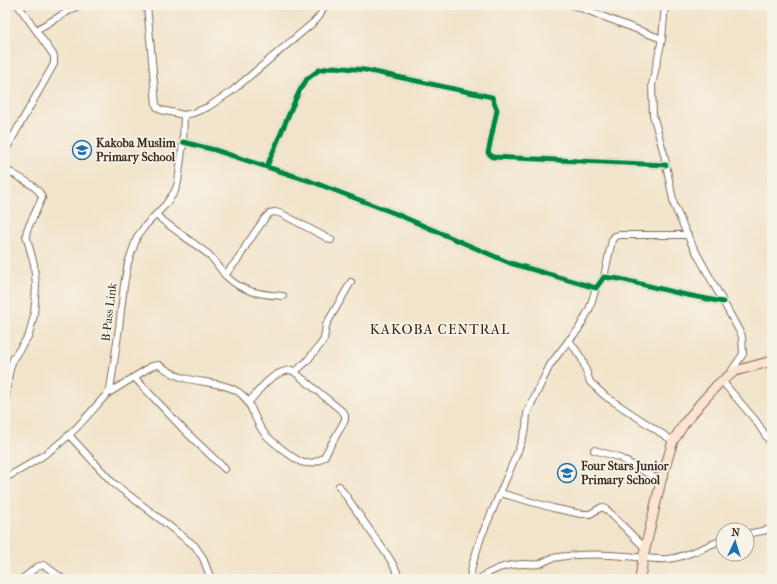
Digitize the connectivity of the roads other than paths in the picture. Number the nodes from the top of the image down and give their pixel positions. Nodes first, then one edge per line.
1 (18, 5) edge
2 (79, 5) edge
3 (147, 5) edge
4 (322, 5) edge
5 (573, 5) edge
6 (665, 5) edge
7 (36, 30) junction
8 (662, 39) junction
9 (184, 115) junction
10 (183, 142) junction
11 (5, 151) edge
12 (666, 165) junction
13 (267, 166) junction
14 (5, 169) edge
15 (156, 215) junction
16 (688, 235) junction
17 (331, 240) dead end
18 (225, 275) junction
19 (604, 277) junction
20 (351, 282) dead end
21 (596, 288) junction
22 (283, 296) dead end
23 (723, 302) junction
24 (569, 340) junction
25 (772, 361) edge
26 (295, 372) junction
27 (134, 377) junction
28 (724, 380) junction
29 (107, 394) junction
30 (249, 402) junction
31 (5, 403) edge
32 (69, 435) junction
33 (673, 441) junction
34 (772, 445) edge
35 (594, 450) dead end
36 (225, 469) dead end
37 (5, 478) edge
38 (661, 481) junction
39 (338, 486) dead end
40 (500, 493) junction
41 (772, 529) edge
42 (755, 532) edge
43 (715, 543) edge
44 (645, 548) junction
45 (643, 558) junction
46 (22, 579) edge
47 (63, 579) edge
48 (211, 579) edge
49 (391, 579) edge
50 (470, 579) edge
51 (479, 579) edge
52 (640, 579) edge

1 - 7 street
2 - 7 street
3 - 9 street
4 - 9 street
5 - 8 street
6 - 8 street
7 - 11 street
8 - 12 street
9 - 10 street, B-Pass Link
10 - 13 street
10 - 15 street, B-Pass Link
12 - 13 street
12 - 16 street
13 - 21 street
14 - 31 street
15 - 18 street
15 - 29 street, B-Pass Link
16 - 19 street
16 - 23 street
17 - 18 street
18 - 22 street
19 - 21 street
19 - 23 street
20 - 26 street
21 - 24 street
23 - 28 street
24 - 33 street
24 - 40 street
25 - 28 street
26 - 30 street
26 - 30 street
27 - 29 street
27 - 30 street
27 - 36 street
28 - 33 street
28 - 34 street
29 - 32 street, B-Pass Link
32 - 37 street, B-Pass Link
32 - 48 street
33 - 38 street
35 - 38 street
38 - 44 street
39 - 49 street
40 - 44 street
40 - 50 street
41 - 42 street
43 - 45 street
44 - 45 street
45 - 51 street
45 - 52 street
46 - 47 street

